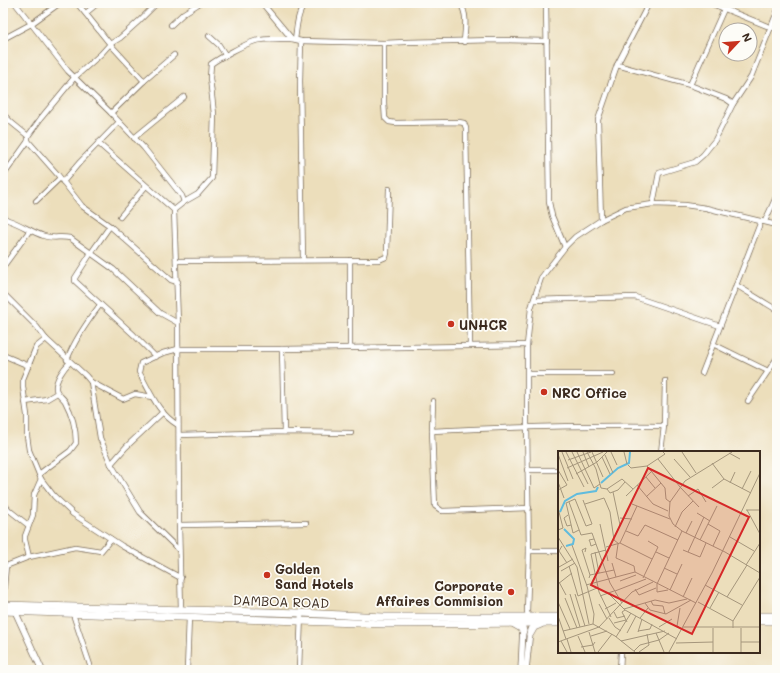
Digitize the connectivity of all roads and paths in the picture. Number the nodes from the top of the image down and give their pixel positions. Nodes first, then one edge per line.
1 (15, 3) edge
2 (60, 3) edge
3 (77, 3) edge
4 (98, 3) edge
5 (157, 3) edge
6 (200, 3) edge
7 (262, 3) edge
8 (307, 3) edge
9 (460, 3) edge
10 (546, 3) edge
11 (649, 3) edge
12 (710, 3) edge
13 (724, 9) junction
14 (777, 12) edge
15 (86, 13) junction
16 (31, 24) junction
17 (172, 25) dead end
18 (772, 28) junction
19 (209, 36) dead end
20 (3, 39) edge
21 (293, 39) junction
22 (301, 41) junction
23 (547, 41) junction
24 (464, 42) junction
25 (384, 43) junction
26 (110, 44) junction
27 (174, 55) dead end
28 (226, 56) junction
29 (616, 65) junction
30 (74, 78) junction
31 (144, 81) junction
32 (690, 85) junction
33 (184, 97) dead end
34 (733, 104) junction
35 (111, 113) junction
36 (3, 114) edge
37 (119, 122) junction
38 (28, 136) junction
39 (134, 138) junction
40 (28, 141) junction
41 (98, 143) junction
42 (3, 176) edge
43 (62, 180) junction
44 (146, 186) junction
45 (389, 189) dead end
46 (777, 195) edge
47 (36, 202) dead end
48 (184, 202) junction
49 (653, 204) junction
50 (174, 210) junction
51 (3, 217) edge
52 (120, 217) dead end
53 (601, 220) junction
54 (763, 221) junction
55 (777, 224) edge
56 (110, 226) junction
57 (30, 230) junction
58 (565, 247) junction
59 (91, 253) junction
60 (303, 260) junction
61 (350, 260) junction
62 (176, 262) junction
63 (3, 267) edge
64 (178, 282) junction
65 (736, 285) junction
66 (3, 293) edge
67 (534, 300) junction
68 (100, 305) junction
69 (777, 310) edge
70 (178, 323) junction
71 (720, 326) junction
72 (46, 338) junction
73 (713, 344) junction
74 (470, 346) junction
75 (527, 346) junction
76 (350, 347) junction
77 (178, 349) junction
78 (282, 349) junction
79 (3, 355) edge
80 (156, 357) junction
81 (777, 358) edge
82 (68, 361) junction
83 (29, 366) junction
84 (768, 371) junction
85 (702, 373) dead end
86 (528, 374) junction
87 (613, 374) dead end
88 (665, 381) dead end
89 (91, 382) junction
90 (57, 392) junction
91 (152, 397) junction
92 (433, 401) dead end
93 (748, 401) dead end
94 (26, 402) junction
95 (163, 412) junction
96 (178, 425) junction
97 (527, 426) junction
98 (664, 426) junction
99 (432, 431) junction
100 (284, 432) junction
101 (351, 433) dead end
102 (179, 435) junction
103 (661, 451) edge
104 (111, 464) junction
105 (527, 470) junction
106 (558, 470) edge
107 (39, 474) junction
108 (41, 479) junction
109 (3, 503) edge
110 (529, 508) junction
111 (306, 523) dead end
112 (28, 524) junction
113 (179, 525) junction
114 (111, 539) junction
115 (180, 550) junction
116 (529, 551) junction
117 (558, 551) edge
118 (29, 557) junction
119 (180, 578) junction
120 (3, 598) edge
121 (3, 604) edge
122 (14, 608) junction
123 (3, 611) edge
124 (181, 611) junction
125 (73, 614) junction
126 (760, 616) edge
127 (777, 616) edge
128 (189, 617) junction
129 (301, 617) junction
130 (558, 617) edge
131 (526, 618) junction
132 (777, 620) edge
133 (760, 621) edge
134 (510, 623) junction
135 (542, 623) junction
136 (558, 623) edge
137 (526, 632) junction
138 (621, 653) edge
139 (42, 670) edge
140 (90, 670) edge
141 (187, 670) edge
142 (299, 670) edge
143 (521, 670) edge
144 (526, 670) edge
145 (620, 670) edge

1 - 16 street
2 - 16 street
3 - 15 street
4 - 15 street
5 - 26 street
6 - 17 street
7 - 21 street
8 - 21 street
9 - 24 street
10 - 23 street
11 - 29 street
12 - 13 street
13 - 18 street
13 - 32 street
14 - 18 street
15 - 26 street
16 - 20 street
16 - 30 street
18 - 34 street
19 - 28 street
21 - 22 street
21 - 28 street
22 - 25 street
22 - 60 street
23 - 24 street
23 - 58 street
24 - 25 street
25 - 74 street
26 - 30 street
26 - 31 street
27 - 31 street
28 - 48 street
29 - 32 street
29 - 53 street
30 - 35 street
30 - 38 street
31 - 35 street
32 - 34 street
33 - 39 street
34 - 49 street
35 - 37 street
36 - 38 street
37 - 39 street
37 - 41 street
38 - 40 street
39 - 48 street
40 - 42 street
40 - 43 street
41 - 43 street
41 - 44 street
43 - 47 street
43 - 56 street
44 - 50 street
44 - 52 street
45 - 61 street
46 - 54 street
48 - 50 street
49 - 53 street
49 - 54 street
50 - 62 street
51 - 57 street
53 - 58 street
54 - 55 street
54 - 65 street
56 - 59 street
56 - 64 street
57 - 59 street
57 - 63 street
58 - 67 street
59 - 68 street
59 - 70 street
60 - 61 street
60 - 62 street
61 - 76 street
62 - 64 street
64 - 70 street
65 - 69 street
65 - 71 street
66 - 72 street
67 - 71 street
67 - 75 street
68 - 80 street
68 - 82 street
70 - 77 street
71 - 73 street
72 - 82 street
72 - 83 street
73 - 84 street
73 - 85 street
74 - 75 street
74 - 76 street
75 - 86 street
76 - 78 street
77 - 78 street
77 - 80 street
77 - 96 street
78 - 100 street
79 - 83 street
80 - 91 street
81 - 84 street
82 - 89 street
82 - 90 street
83 - 94 street
84 - 93 street
86 - 87 street
86 - 97 street
88 - 98 street
89 - 91 street
89 - 104 street
90 - 94 street
90 - 107 street
91 - 95 street
92 - 99 street
94 - 107 street
95 - 96 street
95 - 104 street
96 - 102 street
97 - 98 street
97 - 99 street
97 - 105 street
98 - 103 street
99 - 110 street
100 - 101 street
100 - 102 street
102 - 113 street
104 - 115 street
105 - 106 street
105 - 110 street
107 - 108 street
108 - 112 street
108 - 114 street
109 - 112 street
110 - 116 street
111 - 113 street
112 - 118 street
113 - 115 street
114 - 118 street
114 - 119 street
115 - 119 street
116 - 117 street
116 - 131 street
118 - 120 street
119 - 124 street
121 - 122 main road, DAMBOA ROAD
122 - 123 main road, DAMBOA ROAD
122 - 124 main road, DAMBOA ROAD
122 - 125 main road, DAMBOA ROAD
122 - 139 street
124 - 129 main road, DAMBOA ROAD
125 - 128 main road, DAMBOA ROAD
125 - 140 street
126 - 127 main road
128 - 129 main road, DAMBOA ROAD
128 - 141 street
129 - 131 main road, DAMBOA ROAD
129 - 134 main road, DAMBOA ROAD
129 - 142 street
130 - 131 main road, DAMBOA ROAD
131 - 134 main road, DAMBOA ROAD
131 - 135 main road, DAMBOA ROAD
131 - 137 street
132 - 133 main road
134 - 137 main road
135 - 136 main road, DAMBOA ROAD
135 - 137 main road
137 - 143 street
137 - 144 street
138 - 145 street

